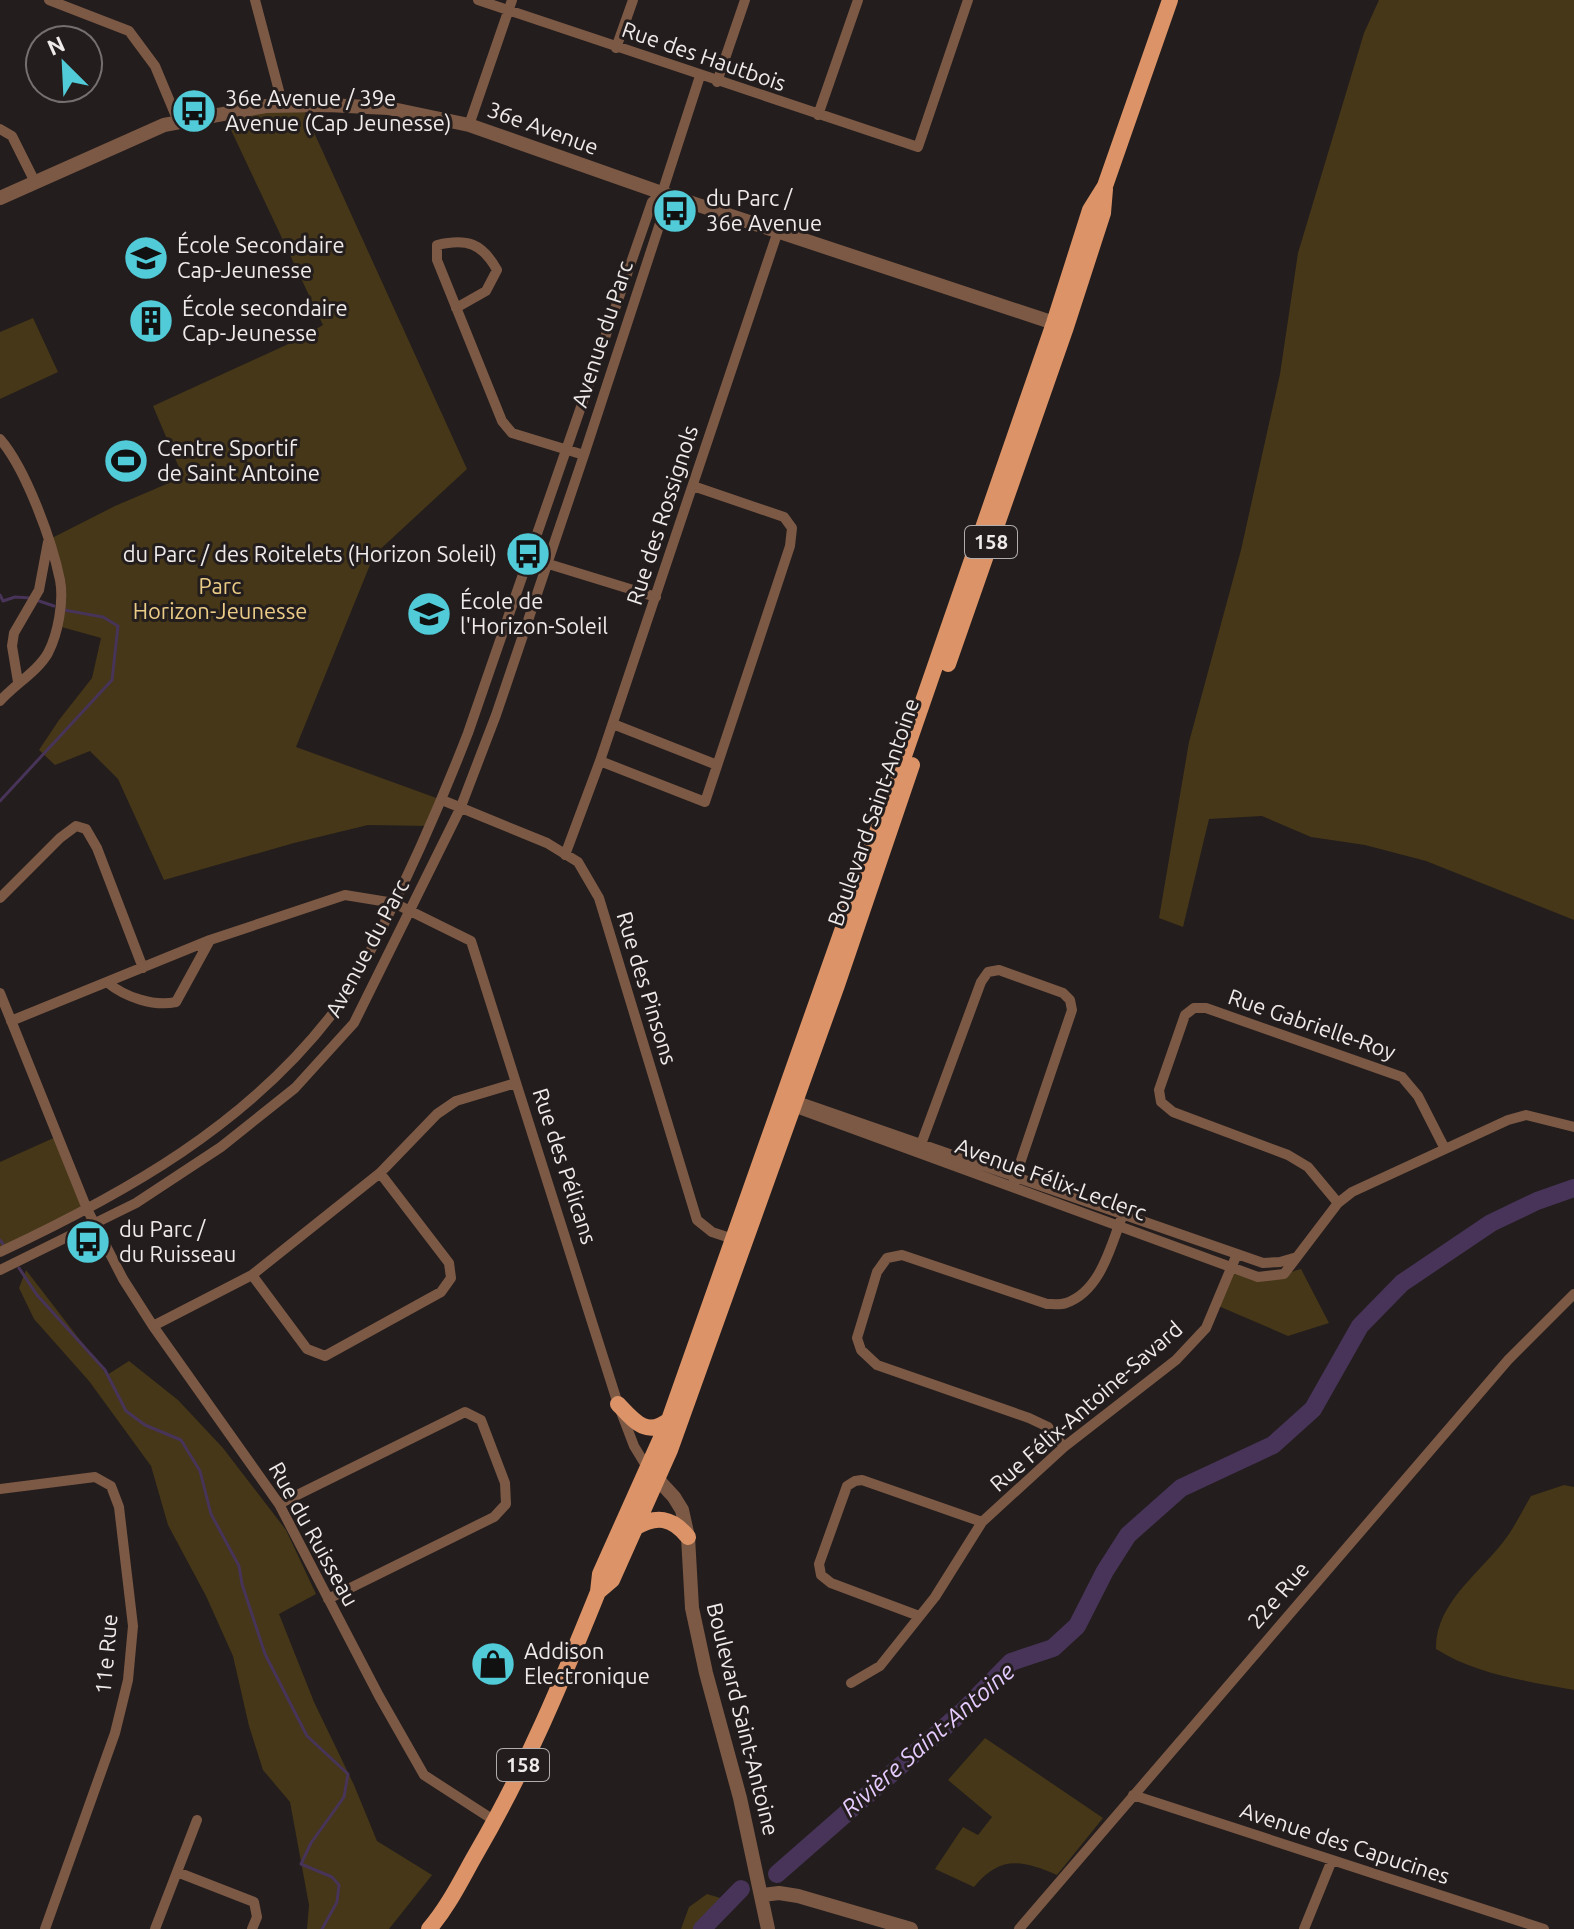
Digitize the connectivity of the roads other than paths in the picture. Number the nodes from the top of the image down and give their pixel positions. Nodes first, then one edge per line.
1 (49, 0) edge
2 (255, 0) edge
3 (478, 0) edge
4 (512, 0) edge
5 (633, 0) edge
6 (745, 0) edge
7 (858, 0) edge
8 (968, 0) edge
9 (1170, 0) edge
10 (508, 12) junction
11 (616, 48) junction
12 (700, 76) junction
13 (717, 82) junction
14 (283, 106) junction
15 (818, 115) junction
16 (178, 121) junction
17 (469, 125) junction
18 (0, 129) edge
19 (35, 182) junction
20 (662, 193) junction
21 (0, 198) edge
22 (778, 231) junction
23 (456, 308) junction
24 (1060, 325) junction
25 (0, 439) edge
26 (566, 450) junction
27 (584, 455) junction
28 (693, 486) junction
29 (48, 540) junction
30 (529, 558) junction
31 (547, 565) junction
32 (656, 597) junction
33 (18, 682) junction
34 (0, 701) edge
35 (477, 706) junction
36 (496, 715) junction
37 (613, 724) junction
38 (600, 761) junction
39 (717, 765) junction
40 (442, 800) junction
41 (460, 809) junction
42 (565, 855) junction
43 (0, 898) edge
44 (394, 903) junction
45 (410, 911) junction
46 (210, 940) junction
47 (143, 968) junction
48 (108, 983) junction
49 (0, 993) edge
50 (11, 1021) junction
51 (516, 1083) junction
52 (789, 1102) junction
53 (1574, 1127) edge
54 (920, 1148) junction
55 (1445, 1149) junction
56 (380, 1173) junction
57 (1015, 1181) junction
58 (1338, 1203) junction
59 (87, 1209) junction
60 (1121, 1219) junction
61 (95, 1225) junction
62 (738, 1241) junction
63 (0, 1252) edge
64 (1237, 1254) junction
65 (1299, 1256) junction
66 (1232, 1267) junction
67 (0, 1270) edge
68 (252, 1275) junction
69 (1574, 1294) edge
70 (153, 1326) junction
71 (618, 1404) junction
72 (669, 1420) junction
73 (1064, 1447) junction
74 (652, 1474) junction
75 (0, 1489) edge
76 (279, 1504) junction
77 (982, 1522) junction
78 (635, 1528) junction
79 (688, 1537) junction
80 (598, 1592) junction
81 (328, 1599) junction
82 (919, 1616) junction
83 (851, 1683) dead end
84 (1133, 1795) junction
85 (197, 1820) dead end
86 (495, 1821) junction
87 (1332, 1860) junction
88 (177, 1872) junction
89 (763, 1895) junction
90 (883, 1925) edge
91 (45, 1929) edge
92 (155, 1929) edge
93 (252, 1929) edge
94 (429, 1929) edge
95 (768, 1929) edge
96 (911, 1929) edge
97 (1019, 1929) edge
98 (1304, 1929) edge
99 (1544, 1929) edge

1 - 16 street
2 - 14 street
3 - 10 street, Rue des Hautbois
4 - 10 street
5 - 11 street
6 - 13 street
7 - 15 street
8 - 15 street, Rue des Hautbois
9 - 24 main road, Boulevard Saint-Antoine / 158
10 - 11 street, Rue des Hautbois
10 - 17 street
11 - 12 street, Rue des Hautbois
12 - 13 street, Rue des Hautbois
12 - 20 street, Avenue du Parc
13 - 15 street, Rue des Hautbois
14 - 16 street, 36e Avenue
14 - 17 street, 36e Avenue
16 - 19 street, 36e Avenue
17 - 20 street, 36e Avenue
18 - 19 street
19 - 21 street, 36e Avenue
20 - 22 street, 36e Avenue
20 - 26 street, Avenue du Parc
20 - 27 street, Avenue du Parc
22 - 24 street, 36e Avenue
22 - 28 street, Rue des Rossignols
23 - 23 street
23 - 26 street
24 - 52 main road, Boulevard Saint-Antoine / 158
25 - 29 street
26 - 27 street
26 - 30 street, Avenue du Parc
27 - 31 street, Avenue du Parc
28 - 32 street, Rue des Rossignols
28 - 39 street
29 - 33 street
29 - 33 street
30 - 31 street
30 - 35 street, Avenue du Parc
31 - 32 street
31 - 36 street, Avenue du Parc
32 - 37 street, Rue des Rossignols
33 - 34 street
35 - 36 street
35 - 40 street, Avenue du Parc
36 - 41 street, Avenue du Parc
37 - 38 street, Rue des Rossignols
37 - 39 street
38 - 39 street
38 - 42 street, Rue des Rossignols
40 - 41 street, Rue des Pinsons
40 - 44 street, Avenue du Parc
41 - 42 street, Rue des Pinsons
41 - 45 street, Avenue du Parc
42 - 62 street, Rue des Pinsons
43 - 47 street
44 - 45 street, Rue des Pélicans
44 - 46 street, Rue des Pélicans
44 - 59 street, Avenue du Parc
45 - 51 street, Rue des Pélicans
45 - 61 street, Avenue du Parc
46 - 47 street, Rue des Pélicans
46 - 48 street
47 - 48 street, Rue des Pélicans
48 - 50 street, Rue des Pélicans
49 - 50 street
50 - 59 street
51 - 56 street
51 - 71 street, Rue des Pélicans
52 - 54 street, Avenue Félix-Leclerc
52 - 62 main road, Boulevard Saint-Antoine / 158
53 - 55 street, Avenue Félix-Leclerc
54 - 57 street, Avenue Félix-Leclerc
54 - 57 street
55 - 58 street, Avenue Félix-Leclerc
55 - 58 street, Rue Gabrielle-Roy
56 - 68 street
56 - 68 street
57 - 60 street, Avenue Félix-Leclerc
58 - 65 street, Avenue Félix-Leclerc
59 - 61 street, Rue du Ruisseau
59 - 63 street, Avenue du Parc
60 - 64 street, Avenue Félix-Leclerc
60 - 66 street, Avenue Félix-Leclerc
60 - 73 street
61 - 67 street, Avenue du Parc
61 - 70 street, Rue du Ruisseau
62 - 72 main road, Boulevard Saint-Antoine / 158
62 - 74 main road, Boulevard Saint-Antoine / 158
64 - 65 street, Avenue Félix-Leclerc
64 - 66 street, Rue Félix-Antoine-Savard
65 - 66 street, Avenue Félix-Leclerc
66 - 73 street, Rue Félix-Antoine-Savard
68 - 70 street
69 - 84 street, 22e Rue
70 - 76 street, Rue du Ruisseau
71 - 72 main road
71 - 74 street, Rue des Pélicans
72 - 74 main road, 158
73 - 77 street, Rue Félix-Antoine-Savard
74 - 78 main road, 158
74 - 79 street, Boulevard Saint-Antoine
74 - 80 main road, 158
75 - 91 street, 11e Rue
76 - 81 street, Rue du Ruisseau
76 - 81 street
77 - 82 street, Rue Félix-Antoine-Savard
77 - 82 street
78 - 79 main road
78 - 80 main road, 158
79 - 89 street, Boulevard Saint-Antoine
80 - 86 main road, 158
81 - 86 street, Rue du Ruisseau
82 - 83 street, Rue Félix-Antoine-Savard
84 - 87 street, Avenue des Capucines
84 - 97 street, 22e Rue
85 - 88 street
86 - 94 main road, 158
87 - 98 street
87 - 99 street, Avenue des Capucines
88 - 92 street
88 - 93 street
89 - 90 street
89 - 95 street, Boulevard Saint-Antoine
90 - 96 street

